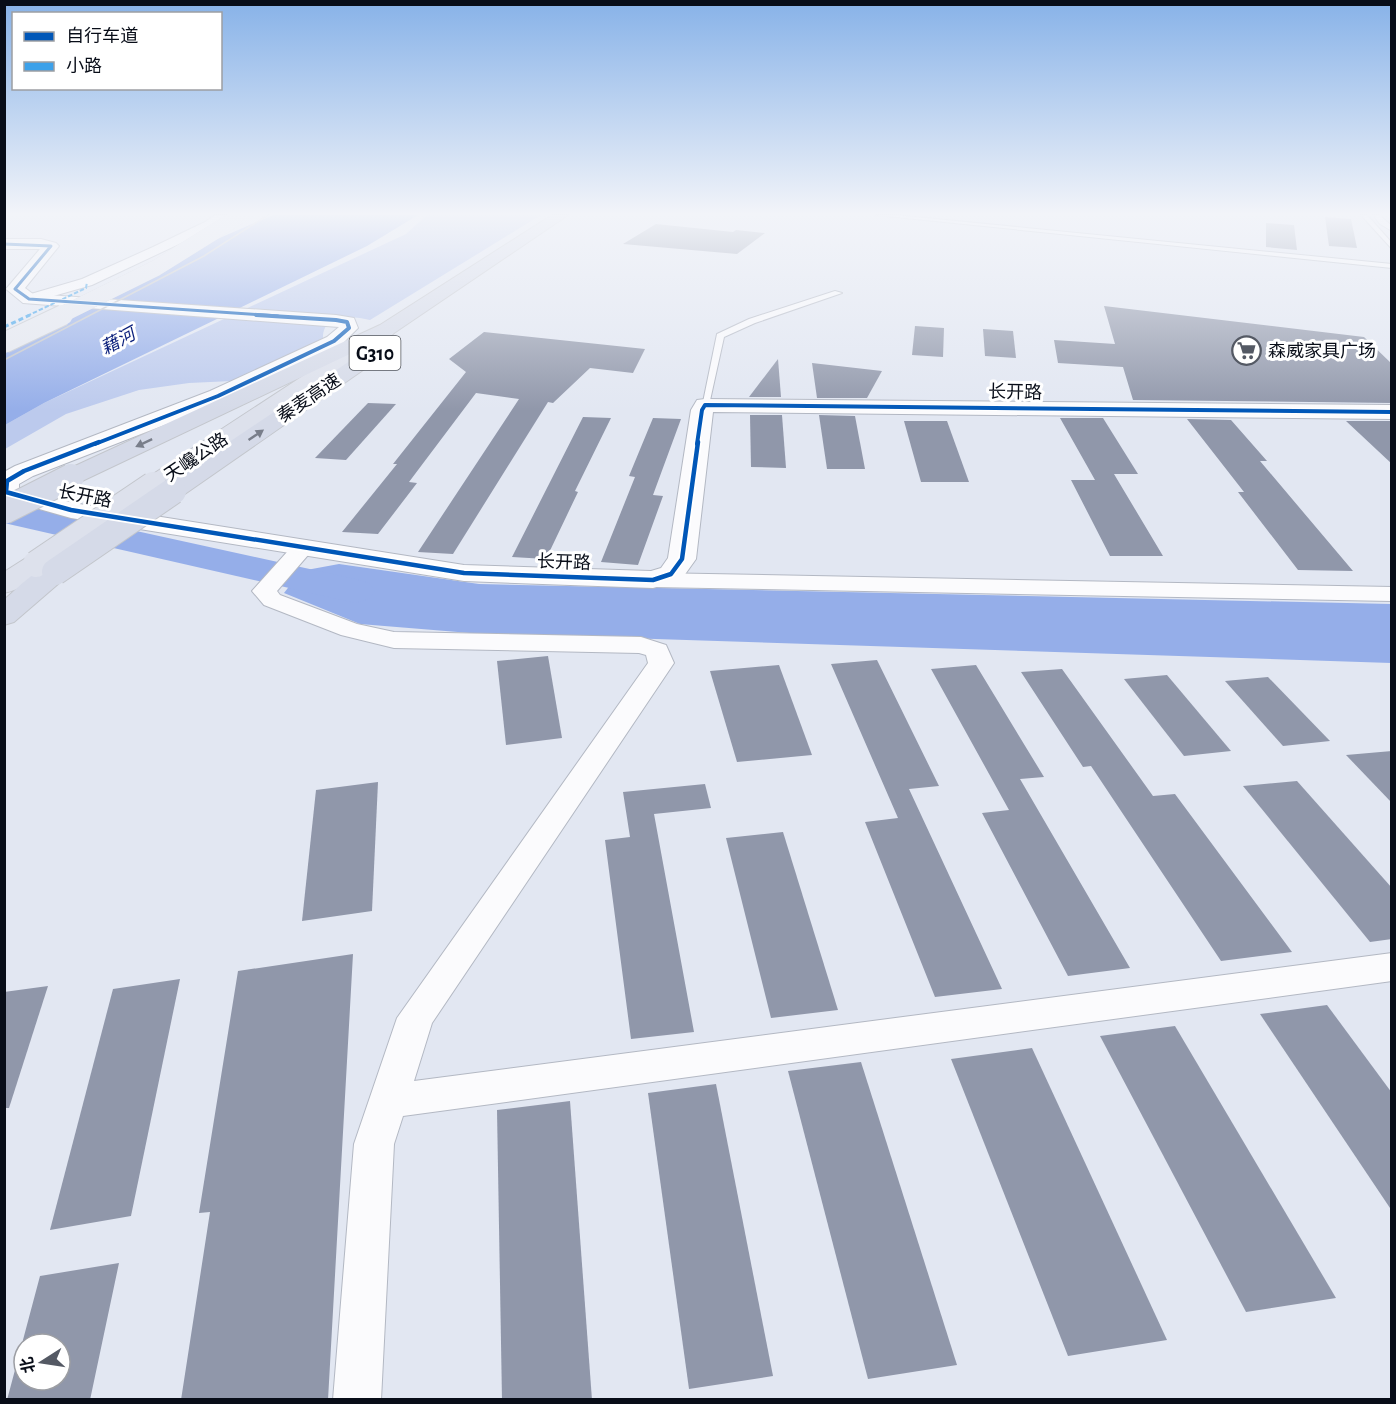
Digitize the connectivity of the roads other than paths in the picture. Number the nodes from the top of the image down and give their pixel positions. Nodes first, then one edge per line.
1 (22, 281) edge
2 (90, 281) edge
3 (112, 281) edge
4 (128, 281) edge
5 (461, 281) edge
6 (481, 281) edge
7 (838, 293) dead end
8 (36, 300) junction
9 (387, 329) junction
10 (4, 335) edge
11 (4, 343) edge
12 (705, 405) junction
13 (1392, 412) edge
14 (4, 511) edge
15 (296, 555) junction
16 (49, 577) junction
17 (653, 580) junction
18 (4, 585) edge
19 (1392, 594) edge
20 (4, 605) edge
21 (4, 616) edge
22 (1392, 967) edge
23 (388, 1101) junction
24 (357, 1400) edge

1 - 8 street
2 - 8 street
3 - 10 main road
4 - 11 main road, bridge
5 - 9 highway, G310
16 -> 6 highway, 秦麦高速 / G310, bridge
7 - 12 lane
8 - 15 street, 长开路, bridge
9 -> 14 highway, bridge
9 - 18 highway, 天巉公路 / G310, bridge
12 - 13 street, 长开路
12 - 17 street
15 - 17 street, 长开路
15 - 23 street
16 - 20 highway, G310
16 - 21 highway, 秦麦高速
17 - 19 street
22 - 23 street
23 - 24 street

